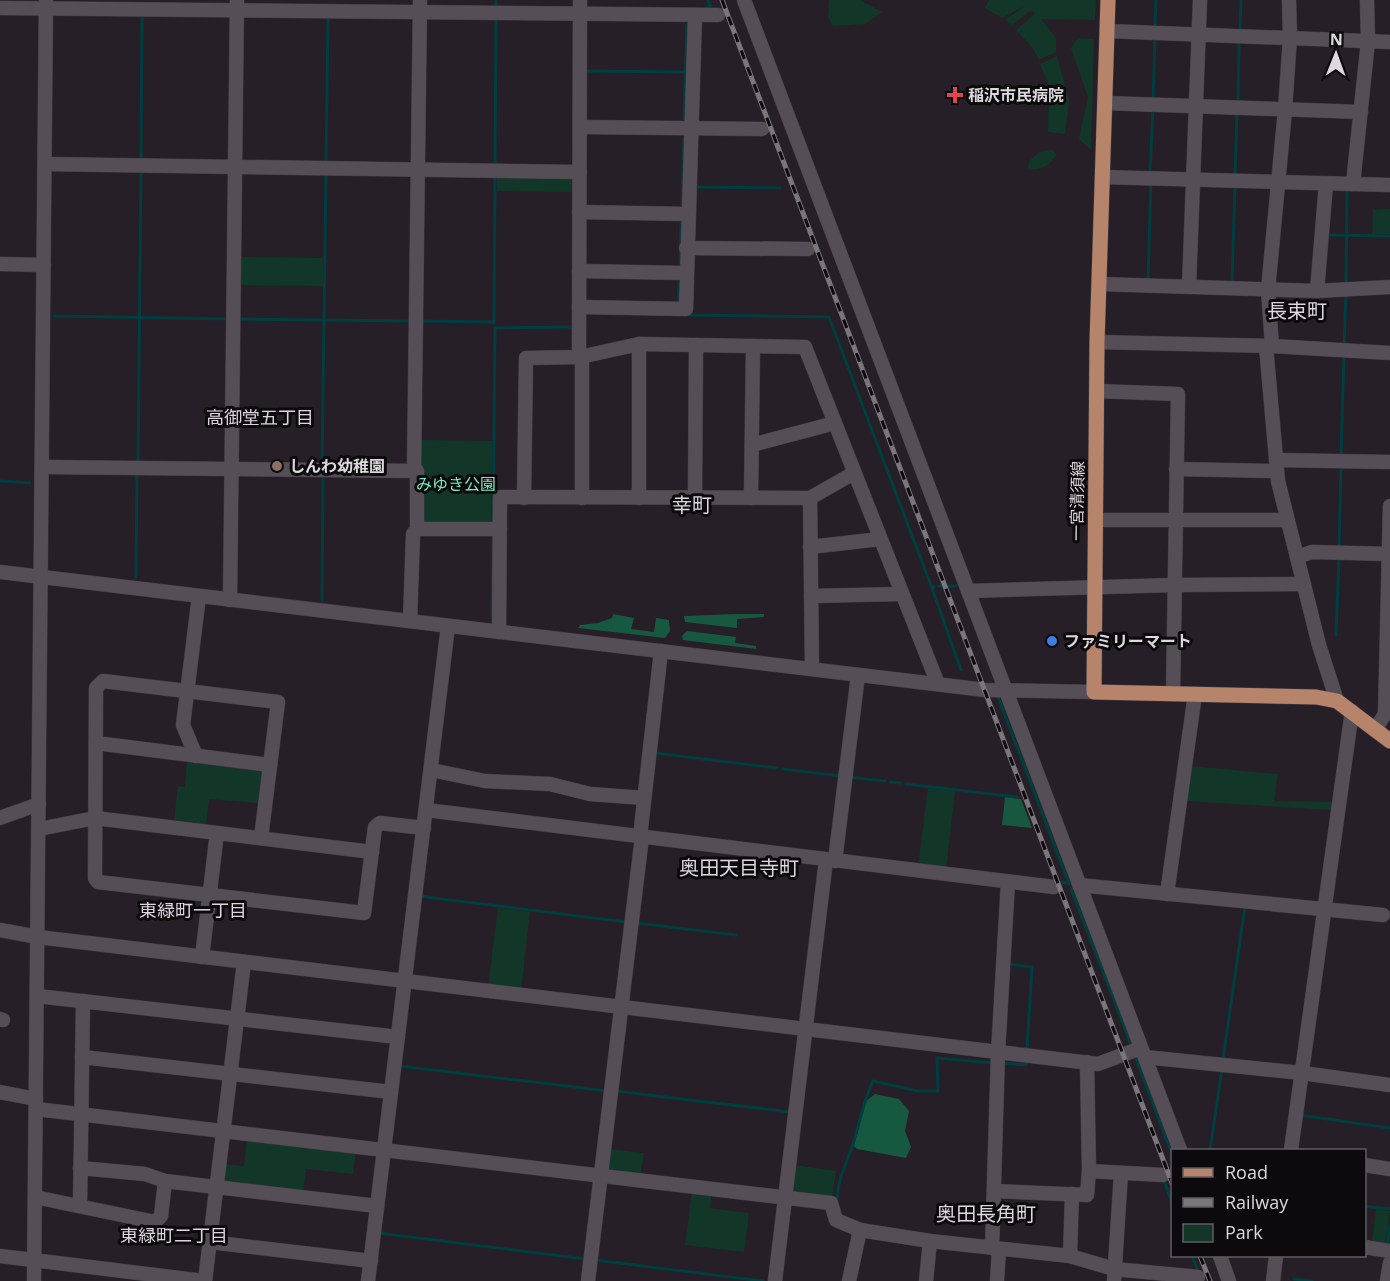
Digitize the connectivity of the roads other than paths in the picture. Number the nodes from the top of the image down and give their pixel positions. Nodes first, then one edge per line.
1 (744, 0) edge
2 (1108, 0) edge
3 (1200, 0) edge
4 (1289, 0) edge
5 (1367, 0) edge
6 (46, 4) edge
7 (237, 5) edge
8 (420, 6) edge
9 (580, 7) edge
10 (0, 8) edge
11 (695, 15) junction
12 (718, 15) dead end
13 (1107, 31) junction
14 (1198, 34) junction
15 (1290, 37) junction
16 (1368, 41) junction
17 (1390, 42) edge
18 (1105, 103) junction
19 (1196, 105) junction
20 (1285, 110) junction
21 (1361, 112) junction
22 (580, 127) junction
23 (691, 129) junction
24 (762, 129) dead end
25 (45, 164) junction
26 (235, 166) junction
27 (418, 169) junction
28 (580, 172) junction
29 (1102, 177) junction
30 (1193, 180) junction
31 (1280, 183) junction
32 (1326, 184) junction
33 (1353, 184) junction
34 (1390, 185) edge
35 (579, 212) junction
36 (687, 214) junction
37 (686, 248) junction
38 (808, 249) dead end
39 (0, 264) edge
40 (44, 265) junction
41 (579, 271) junction
42 (685, 273) junction
43 (1099, 284) junction
44 (1190, 286) junction
45 (1390, 287) edge
46 (1268, 290) junction
47 (1317, 291) junction
48 (579, 307) junction
49 (1097, 342) junction
50 (639, 344) junction
51 (696, 345) junction
52 (753, 346) junction
53 (1269, 346) junction
54 (1390, 353) edge
55 (580, 357) junction
56 (1097, 391) junction
57 (835, 423) junction
58 (752, 445) junction
59 (1390, 462) edge
60 (1276, 465) junction
61 (43, 467) junction
62 (232, 469) junction
63 (1176, 469) junction
64 (414, 471) junction
65 (854, 473) junction
66 (524, 498) junction
67 (582, 498) junction
68 (639, 498) junction
69 (695, 498) junction
70 (751, 498) junction
71 (810, 498) junction
72 (1390, 506) edge
73 (1095, 520) junction
74 (1176, 520) junction
75 (1287, 520) junction
76 (417, 529) junction
77 (500, 530) junction
78 (880, 539) junction
79 (810, 547) junction
80 (1389, 554) edge
81 (1297, 557) junction
82 (0, 572) edge
83 (40, 577) junction
84 (1304, 584) junction
85 (1175, 585) junction
86 (1095, 587) junction
87 (968, 591) junction
88 (901, 594) junction
89 (199, 596) junction
90 (811, 596) junction
91 (230, 600) junction
92 (410, 621) junction
93 (448, 626) junction
94 (499, 632) junction
95 (1388, 648) edge
96 (662, 651) junction
97 (812, 669) junction
98 (858, 675) junction
99 (938, 684) junction
100 (1004, 690) junction
101 (186, 691) junction
102 (1094, 692) junction
103 (1173, 694) junction
104 (1195, 694) junction
105 (1337, 701) junction
106 (1352, 711) junction
107 (1387, 716) edge
108 (1375, 730) junction
109 (1390, 741) edge
110 (96, 743) junction
111 (196, 756) junction
112 (270, 765) junction
113 (431, 770) junction
114 (644, 798) junction
115 (39, 804) junction
116 (426, 810) junction
117 (0, 818) edge
118 (95, 818) junction
119 (424, 828) junction
120 (39, 829) junction
121 (217, 833) junction
122 (641, 837) junction
123 (261, 838) junction
124 (372, 852) junction
125 (831, 860) junction
126 (1008, 882) junction
127 (1079, 885) junction
128 (1054, 886) dead end
129 (1167, 894) junction
130 (209, 895) junction
131 (1324, 909) junction
132 (1388, 916) edge
133 (0, 930) edge
134 (38, 937) junction
135 (202, 957) junction
136 (244, 962) junction
137 (405, 980) junction
138 (37, 996) junction
139 (83, 1001) junction
140 (621, 1007) junction
141 (237, 1017) junction
142 (806, 1029) junction
143 (398, 1037) junction
144 (998, 1053) junction
145 (1143, 1053) junction
146 (82, 1057) junction
147 (1088, 1062) junction
148 (1302, 1073) junction
149 (230, 1074) junction
150 (1390, 1085) edge
151 (0, 1092) edge
152 (391, 1092) junction
153 (36, 1104) junction
154 (81, 1114) junction
155 (223, 1131) junction
156 (1180, 1149) edge
157 (1291, 1149) edge
158 (384, 1150) junction
159 (1366, 1165) edge
160 (80, 1168) junction
161 (1390, 1169) edge
162 (1089, 1171) junction
163 (1121, 1173) junction
164 (601, 1175) junction
165 (1163, 1175) dead end
166 (165, 1181) junction
167 (216, 1187) junction
168 (994, 1191) junction
169 (1071, 1194) junction
170 (35, 1197) junction
171 (785, 1198) junction
172 (80, 1206) junction
173 (377, 1206) junction
174 (860, 1230) junction
175 (930, 1241) junction
176 (210, 1242) junction
177 (1366, 1247) edge
178 (995, 1248) junction
179 (1390, 1251) edge
180 (0, 1256) edge
181 (1070, 1256) junction
182 (1220, 1257) edge
183 (1276, 1257) edge
184 (34, 1260) junction
185 (371, 1261) junction
186 (1390, 1263) edge
187 (1114, 1275) edge
188 (1198, 1277) dead end
189 (167, 1279) edge
190 (34, 1281) edge
191 (204, 1281) edge
192 (368, 1281) edge
193 (588, 1281) edge
194 (775, 1281) edge
195 (849, 1281) edge
196 (926, 1281) edge
197 (997, 1281) edge
198 (1229, 1281) edge
199 (1273, 1281) edge
200 (1387, 1281) edge

1 - 87 street
2 - 13 main road, 一宮清須線
3 - 14 street
4 - 15 street
5 - 16 street
6 - 7 street
6 - 10 street
6 - 25 street
7 - 8 street
7 - 26 street
8 - 9 street
8 - 27 street
9 - 11 street
9 - 22 street
11 - 12 street
11 - 23 street
13 - 14 street
13 - 18 main road, 一宮清須線
14 - 15 street
14 - 19 street
15 - 16 street
15 - 20 street
16 - 17 street
16 - 21 street
18 - 19 street
18 - 29 main road, 一宮清須線
19 - 20 street
19 - 30 street
20 - 21 street
20 - 31 street
21 - 33 street
22 - 23 street
22 - 28 street
23 - 24 street
23 - 36 street
25 - 26 street
25 - 40 street
26 - 27 street
26 - 62 street
27 - 28 street
27 - 64 street
28 - 35 street
29 - 30 street
29 - 43 main road, 一宮清須線
30 - 31 street
30 - 44 street
31 - 32 street
31 - 46 street
32 - 33 street
32 - 47 street
33 - 34 street
35 - 36 street
35 - 41 street
36 - 37 street
37 - 38 street
37 - 42 street
39 - 40 street
40 - 61 street
41 - 42 street
41 - 48 street
42 - 48 street
43 - 44 street
43 - 49 main road, 一宮清須線
44 - 46 street
45 - 47 street
46 - 47 street
46 - 53 street
48 - 55 street
49 - 53 street
49 - 56 main road, 一宮清須線
50 - 51 street
50 - 55 street
50 - 68 street
51 - 52 street
51 - 69 street
52 - 57 street
52 - 58 street
53 - 54 street
53 - 60 street
55 - 66 street
55 - 67 street
56 - 63 street
56 - 73 main road, 一宮清須線
57 - 58 street
57 - 65 street
58 - 70 street
59 - 60 street
60 - 63 street
60 - 75 street
61 - 62 street
61 - 83 street
62 - 64 street
62 - 91 street
63 - 74 street
64 - 76 street
65 - 71 street
65 - 78 street
66 - 67 street
66 - 77 street
67 - 68 street
68 - 69 street
69 - 70 street
70 - 71 street
71 - 79 street
72 - 80 street
73 - 74 street
73 - 86 main road, 一宮清須線
74 - 75 street
74 - 85 street
75 - 81 street
76 - 77 street
76 - 92 street
77 - 94 street
78 - 79 street
78 - 88 street
79 - 90 street
80 - 81 street
80 - 95 street
81 - 84 street
82 - 83 street
83 - 89 street
83 - 115 street
84 - 85 street
84 - 105 street
85 - 86 street
85 - 103 street
86 - 87 street
86 - 102 main road, 一宮清須線
87 - 100 street
88 - 90 street
88 - 99 street
89 - 91 street
89 - 101 street
90 - 97 street
91 - 92 street
92 - 93 street
93 - 94 street
93 - 113 street
94 - 96 street
95 - 107 street
96 - 97 street
96 - 114 street
97 - 98 street
98 - 99 street
98 - 125 street
99 - 100 street
100 - 102 street
100 - 127 street
101 - 110 street
101 - 111 street
101 - 112 street
102 - 103 main road
103 - 104 main road
104 - 105 main road
104 - 129 street
105 - 106 main road
106 - 108 main road
106 - 131 street
107 - 108 street
108 - 109 main road
110 - 111 street
110 - 118 street
111 - 112 street
112 - 123 street
113 - 114 street
113 - 116 street
114 - 122 street
115 - 117 street
115 - 120 street
116 - 119 street
116 - 122 street
118 - 120 street
118 - 121 street
118 - 130 street
119 - 124 street
119 - 137 street
120 - 134 street
121 - 123 street
121 - 130 street
122 - 125 street
122 - 140 street
123 - 124 street
124 - 130 street
125 - 126 street
125 - 142 street
126 - 128 street
126 - 144 street
127 - 129 street
127 - 145 street
129 - 131 street
130 - 135 street
131 - 132 street
131 - 148 street
133 - 134 street
134 - 135 street
134 - 138 street
135 - 136 street
136 - 137 street
136 - 141 street
137 - 140 street
137 - 143 street
138 - 139 street
138 - 153 street
139 - 141 street
139 - 146 street
140 - 142 street
140 - 164 street
141 - 143 street
141 - 149 street
142 - 144 street
142 - 171 street
143 - 152 street
144 - 147 street
144 - 168 street
145 - 147 street
145 - 148 street
145 - 156 street
146 - 149 street
146 - 154 street
147 - 162 street
148 - 150 street
148 - 157 street
149 - 152 street
149 - 155 street
151 - 153 street
152 - 158 street
153 - 154 street
153 - 170 street
154 - 155 street
154 - 160 street
155 - 158 street
155 - 167 street
158 - 164 street
158 - 173 street
159 - 161 street
160 - 166 street
160 - 172 street
162 - 163 street
162 - 169 street
163 - 165 street
163 - 187 street
164 - 171 street
164 - 193 street
166 - 167 street
166 - 172 street
167 - 173 street
167 - 176 street
168 - 169 street
168 - 178 street
169 - 181 street
170 - 172 street
170 - 184 street
171 - 174 street
171 - 194 street
173 - 185 street
174 - 175 street
174 - 195 street
175 - 178 street
175 - 196 street
176 - 185 street
176 - 191 street
177 - 179 street
178 - 181 street
178 - 197 street
180 - 184 street
181 - 187 street
182 - 198 street
183 - 199 street
184 - 189 street
184 - 190 street
185 - 192 street
186 - 200 street
187 - 188 street
189 - 191 street

